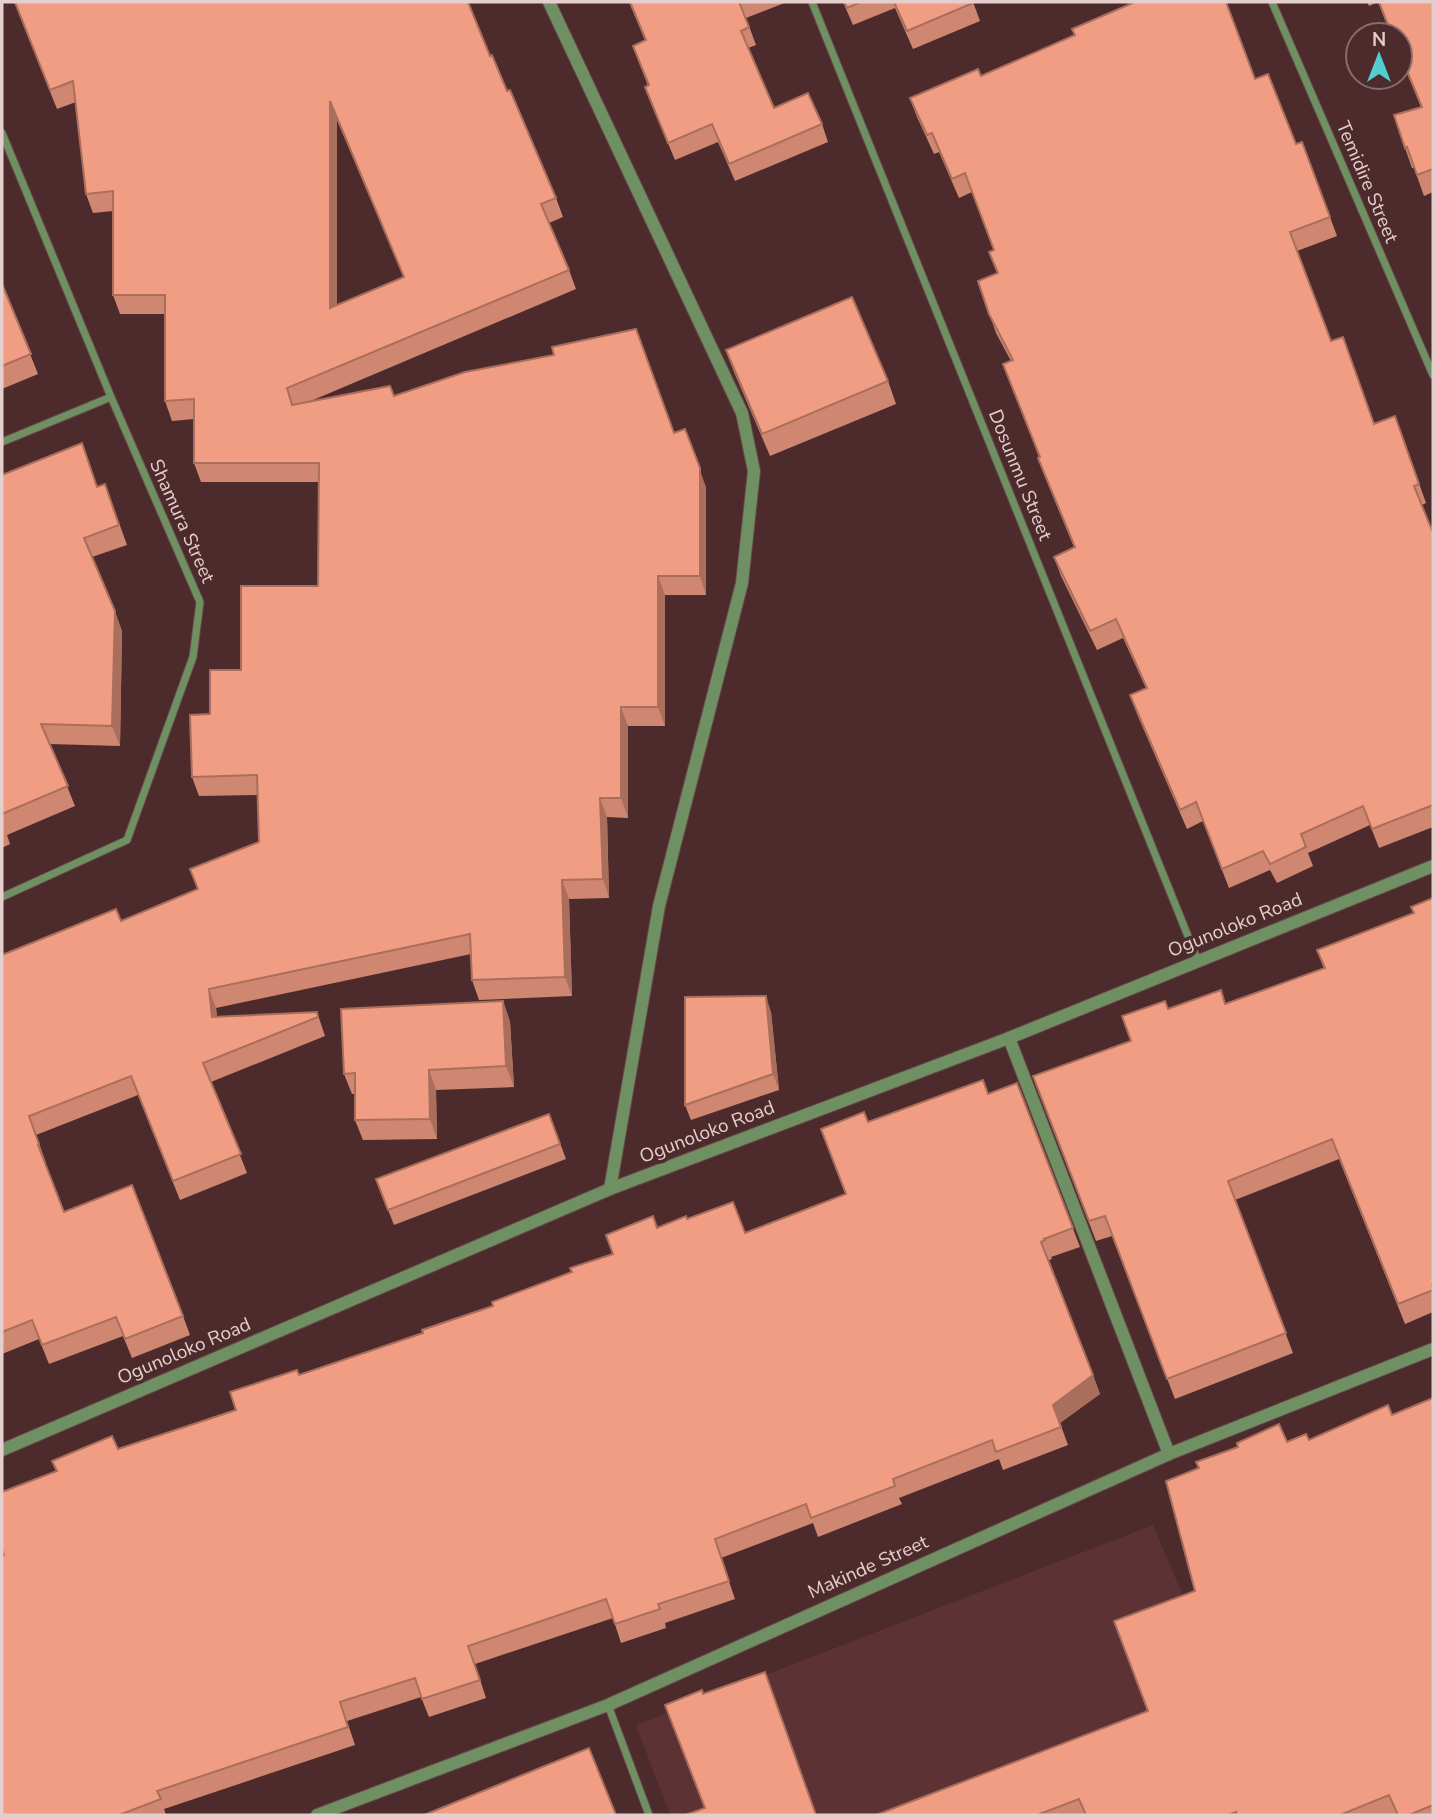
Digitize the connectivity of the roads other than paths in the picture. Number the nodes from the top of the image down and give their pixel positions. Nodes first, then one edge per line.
1 (549, 2) edge
2 (812, 2) edge
3 (1272, 2) edge
4 (2, 133) edge
5 (1433, 375) edge
6 (111, 397) junction
7 (2, 442) edge
8 (1433, 866) edge
9 (2, 897) edge
10 (1199, 961) junction
11 (1009, 1038) junction
12 (610, 1189) junction
13 (1433, 1349) edge
14 (2, 1450) edge
15 (1169, 1454) junction
16 (608, 1705) junction
17 (317, 1815) edge
18 (649, 1815) edge

1 - 12 street
2 - 10 street, Dosunmu Street
3 - 5 street, Temidire Street
4 - 6 street, Shamura Street
6 - 7 street
6 - 9 street, Shamura Street
8 - 10 street, Ogunoloko Road
10 - 11 street, Ogunoloko Road
11 - 12 street, Ogunoloko Road
11 - 15 street
12 - 14 street, Ogunoloko Road
13 - 15 street, Makinde Street
15 - 16 street, Makinde Street
16 - 17 street, Makinde Street
16 - 18 street

